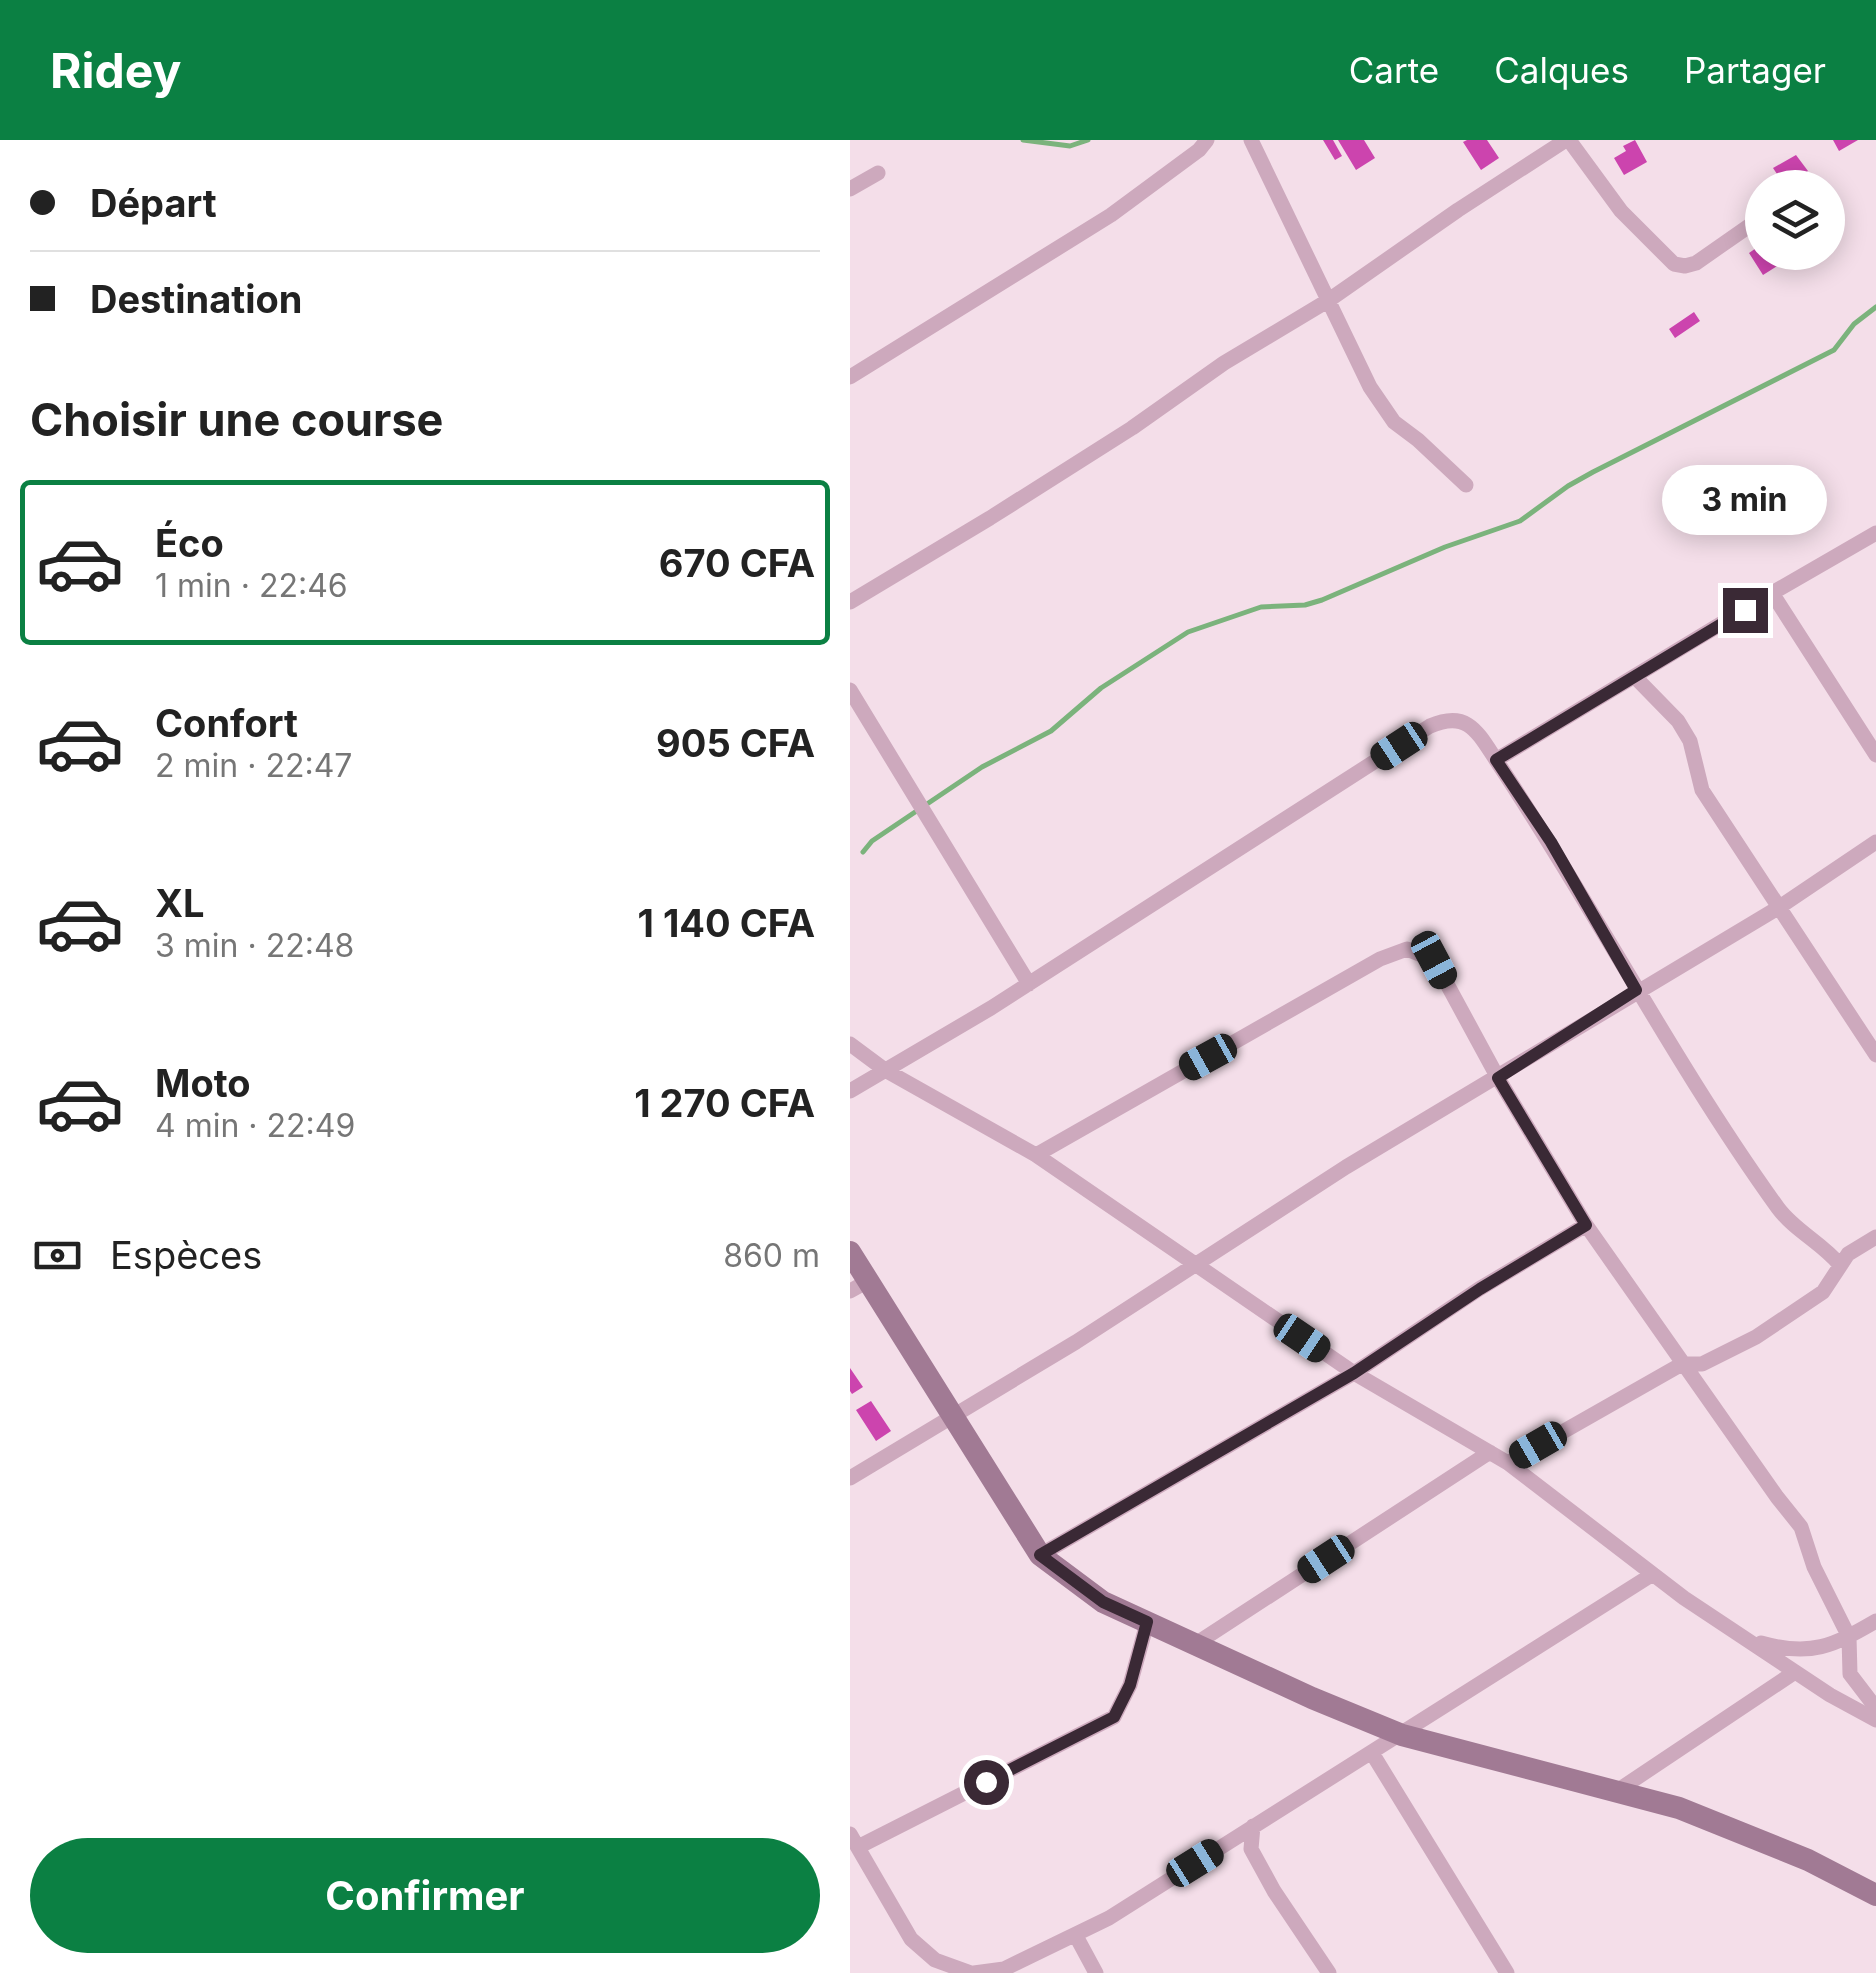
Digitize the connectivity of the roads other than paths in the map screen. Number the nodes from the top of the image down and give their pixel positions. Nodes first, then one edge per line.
1 (1208, 140) edge
2 (1251, 140) edge
3 (1568, 140) edge
4 (878, 173) dead end
5 (850, 189) edge
6 (1745, 230) edge
7 (1329, 300) junction
8 (850, 377) edge
9 (1466, 485) dead end
10 (1876, 533) edge
11 (1772, 593) junction
12 (850, 602) edge
13 (1635, 677) junction
14 (850, 690) edge
15 (1876, 756) edge
16 (1496, 760) junction
17 (1876, 842) edge
18 (1778, 908) junction
19 (1028, 984) junction
20 (1636, 990) junction
21 (850, 1044) edge
22 (1876, 1055) edge
23 (885, 1070) junction
24 (1498, 1078) junction
25 (850, 1091) edge
26 (1036, 1155) junction
27 (1586, 1225) junction
28 (1876, 1237) edge
29 (850, 1252) edge
30 (1197, 1264) junction
31 (1840, 1265) junction
32 (859, 1286) edge
33 (1682, 1364) junction
34 (1354, 1373) junction
35 (954, 1416) junction
36 (1490, 1452) junction
37 (1508, 1462) junction
38 (850, 1478) edge
39 (1040, 1555) junction
40 (1652, 1574) junction
41 (1876, 1621) edge
42 (1147, 1622) junction
43 (1849, 1637) junction
44 (1752, 1641) junction
45 (1194, 1645) junction
46 (1795, 1672) junction
47 (1876, 1708) edge
48 (1876, 1720) edge
49 (1402, 1735) junction
50 (1372, 1753) junction
51 (1618, 1790) junction
52 (1253, 1826) junction
53 (854, 1841) edge
54 (1876, 1894) edge
55 (1076, 1936) junction
56 (973, 1973) edge
57 (1096, 1973) edge
58 (1329, 1973) edge
59 (1507, 1973) edge

1 - 8 street
2 - 7 street
3 - 6 street
3 - 7 street
4 - 5 street
7 - 9 street
7 - 12 street
10 - 11 street
11 - 13 street
11 - 15 street
13 - 16 street
13 - 18 street
14 - 19 street
16 - 19 street
16 - 20 street
17 - 18 street
18 - 20 street
18 - 22 street
19 - 23 street
20 - 24 street
20 - 31 street
21 - 23 street
23 - 25 street
23 - 26 street
24 - 26 street
24 - 27 street
24 - 30 street
26 - 30 street
27 - 33 street
27 - 34 street
28 - 31 street
29 - 32 main road
30 - 34 street
30 - 35 street
31 - 33 street
32 - 35 main road
33 - 37 street
33 - 43 street
34 - 36 street
34 - 39 street
35 - 38 street
35 - 39 main road
36 - 37 street
36 - 45 street
37 - 40 street
39 - 42 main road
40 - 44 street
40 - 49 street
41 - 43 street
42 - 45 main road
42 - 53 street
43 - 44 street
43 - 47 street
44 - 46 street
45 - 49 main road
46 - 48 street
46 - 51 street
49 - 50 street
49 - 51 main road
50 - 52 street
50 - 59 street
51 - 54 main road
52 - 55 street
52 - 58 street
53 - 56 street
55 - 56 street
55 - 57 street

